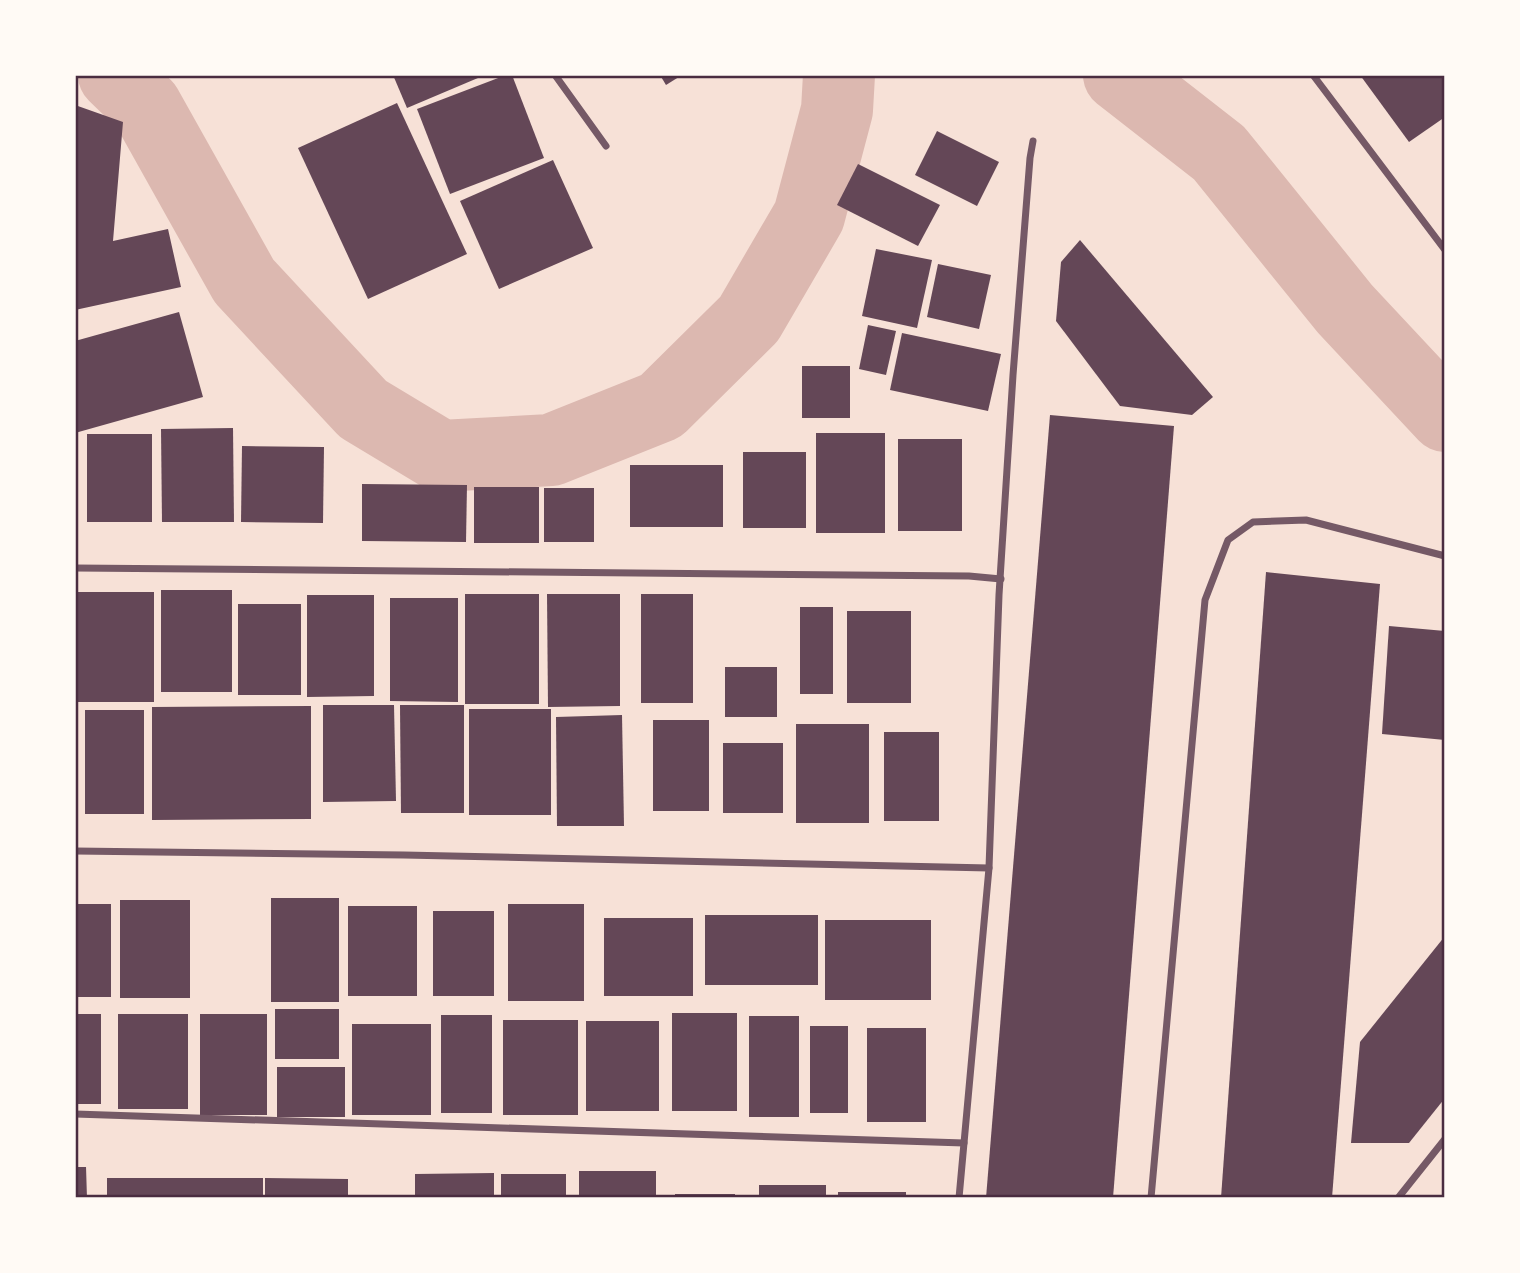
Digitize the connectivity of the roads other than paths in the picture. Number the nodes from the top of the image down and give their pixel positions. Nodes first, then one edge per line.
1 (555, 75) edge
2 (1313, 75) edge
3 (1034, 141) dead end
4 (606, 146) dead end
5 (1445, 250) edge
6 (1445, 556) edge
7 (75, 568) edge
8 (1001, 579) junction
9 (75, 851) edge
10 (989, 868) junction
11 (75, 1114) edge
12 (1445, 1139) edge
13 (964, 1143) junction
14 (958, 1198) edge
15 (1151, 1198) edge
16 (1398, 1198) edge

1 - 4 street
2 - 5 street
3 - 8 street
6 - 15 street
7 - 8 street
8 - 10 street
9 - 10 street
10 - 13 street
11 - 13 street
12 - 16 street
13 - 14 street

